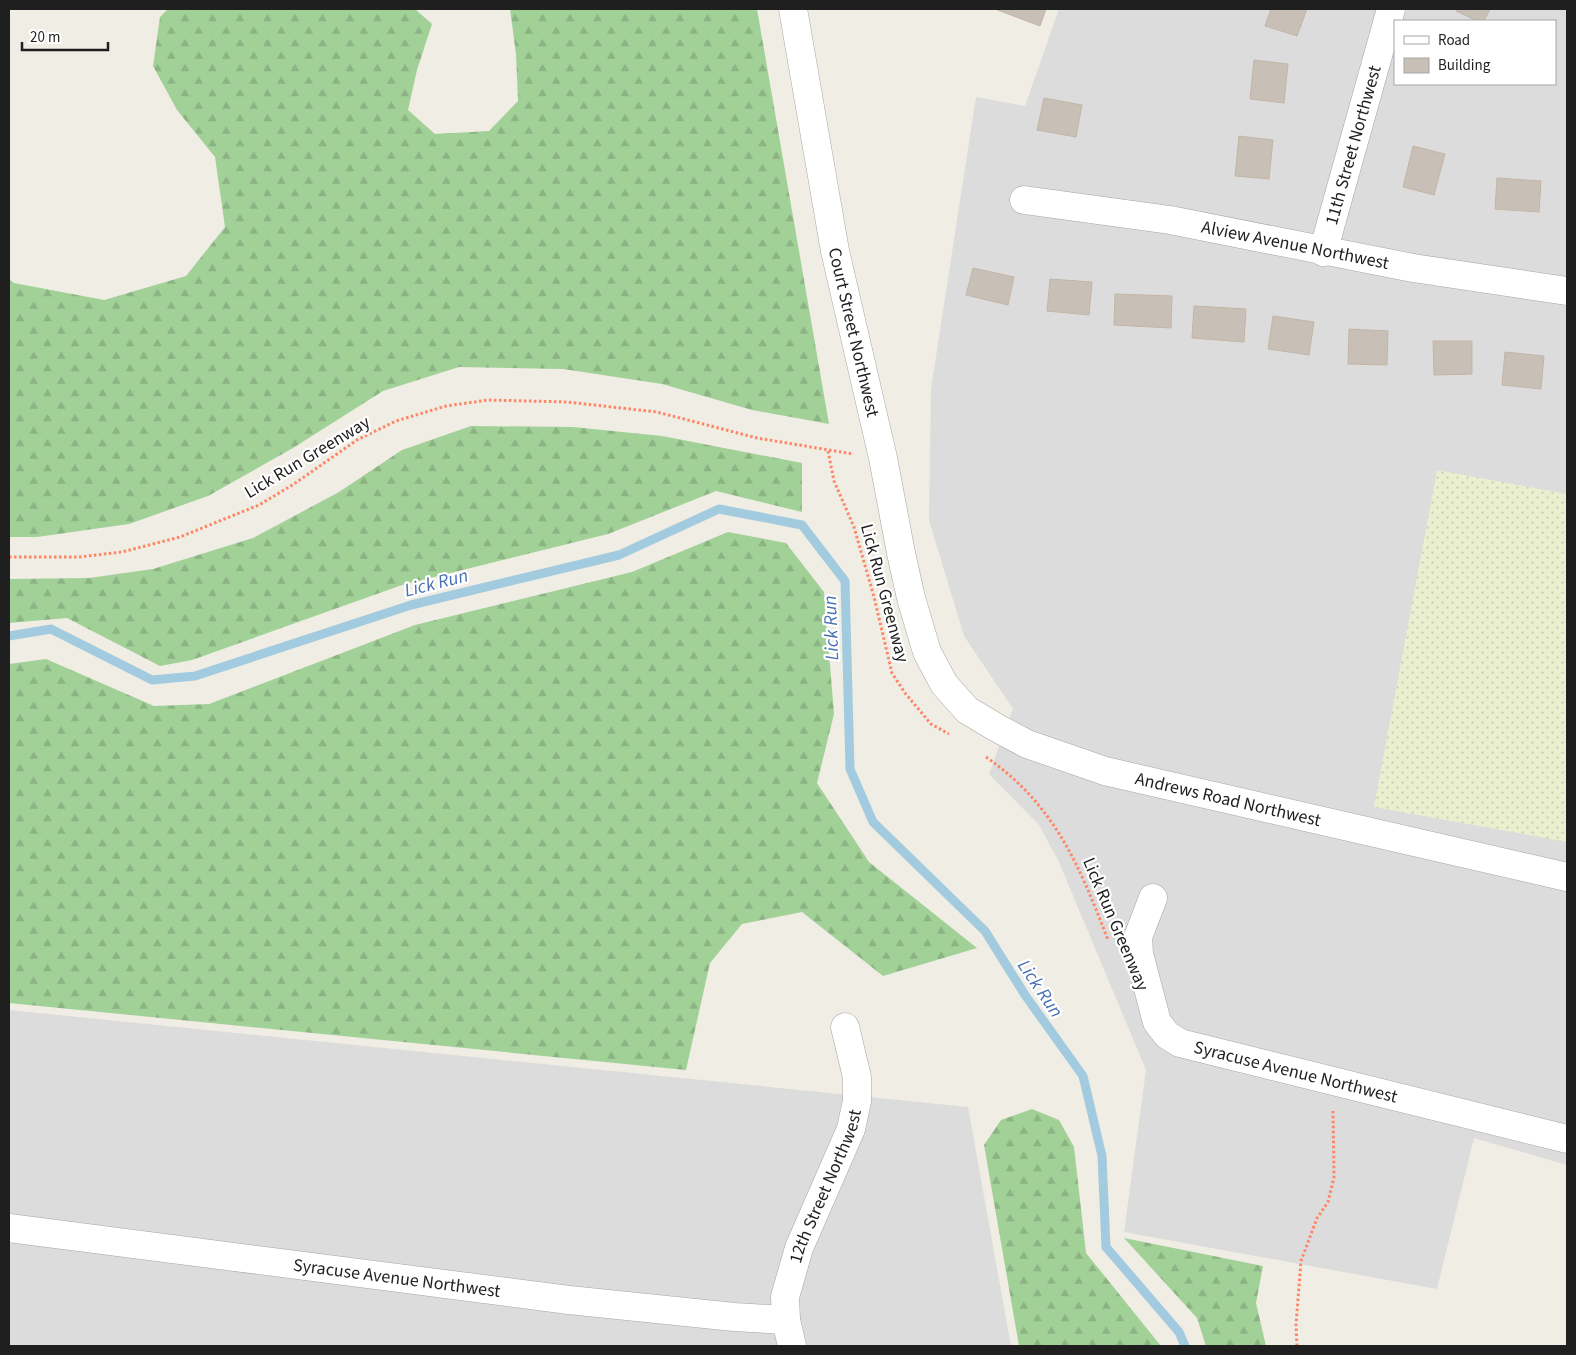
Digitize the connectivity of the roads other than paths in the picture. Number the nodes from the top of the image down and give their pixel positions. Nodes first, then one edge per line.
1 (793, 9) edge
2 (1392, 9) edge
3 (1024, 200) dead end
4 (1324, 252) junction
5 (1567, 291) edge
6 (927, 652) joint
7 (1567, 877) edge
8 (1153, 898) dead end
9 (845, 1027) dead end
10 (1567, 1138) edge
11 (9, 1228) edge
12 (786, 1320) junction
13 (792, 1346) edge

1 - 6 street, Court Street Northwest
2 - 4 street, 11th Street Northwest
3 - 4 street, Alview Avenue Northwest
4 - 5 street, Alview Avenue Northwest
6 - 7 street, Andrews Road Northwest
8 - 10 street, Syracuse Avenue Northwest
9 - 12 street, 12th Street Northwest
11 - 12 street, Syracuse Avenue Northwest
12 - 13 street, 12th Street Northwest

